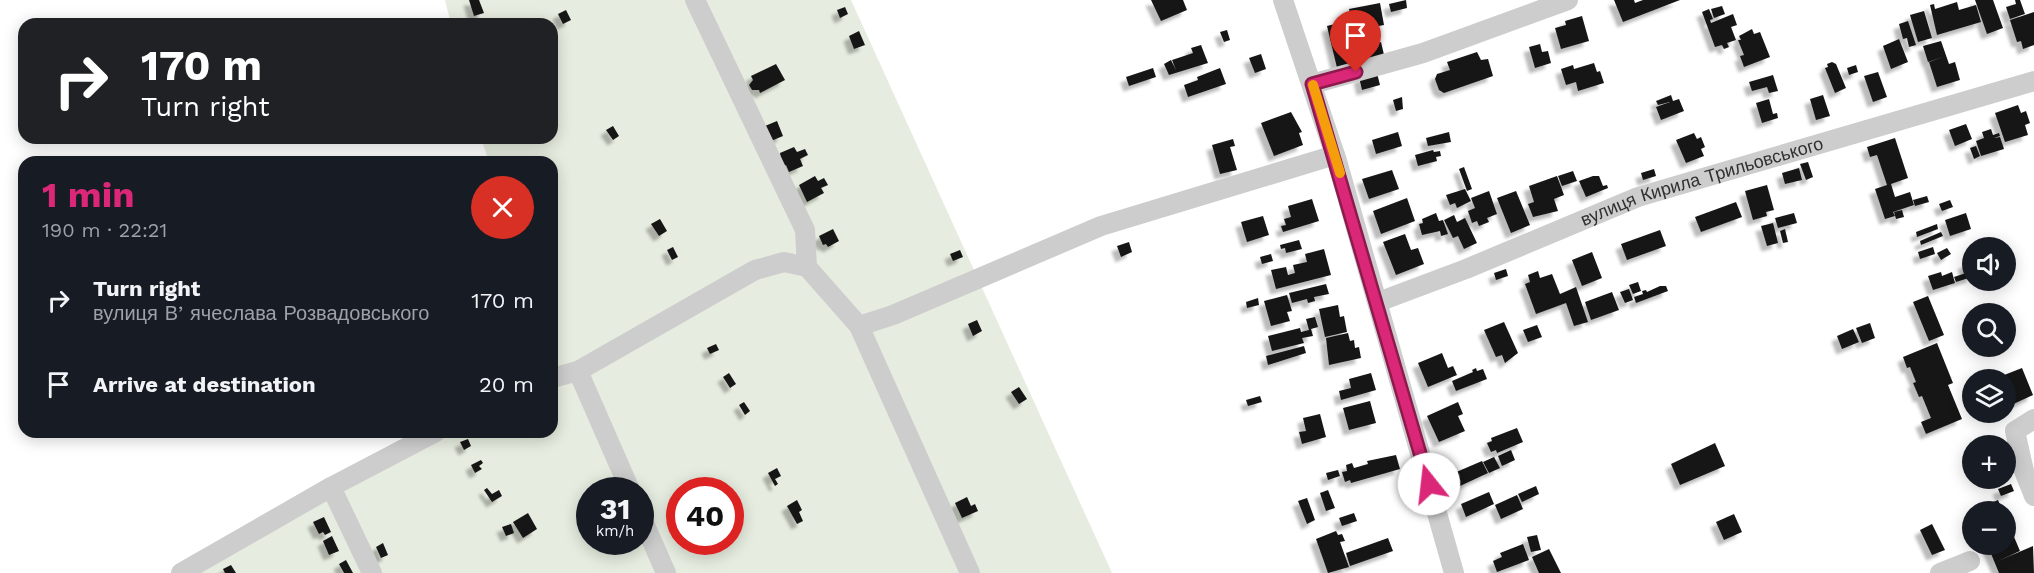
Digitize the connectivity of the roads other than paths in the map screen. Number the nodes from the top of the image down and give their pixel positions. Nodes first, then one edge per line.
1 (695, 0) edge
2 (1568, 0) edge
3 (1286, 2) edge
4 (2034, 81) edge
5 (1312, 84) junction
6 (1335, 155) junction
7 (807, 267) junction
8 (1378, 302) junction
9 (859, 326) junction
10 (578, 371) junction
11 (558, 376) edge
12 (2034, 418) edge
13 (425, 438) edge
14 (624, 477) edge
15 (331, 487) junction
16 (2034, 496) edge
17 (654, 546) edge
18 (1970, 561) dead end
19 (181, 573) edge
20 (372, 573) edge
21 (666, 573) edge
22 (970, 573) edge
23 (1454, 573) edge
24 (1940, 573) edge

1 - 7 street
2 - 5 street
3 - 5 street
4 - 8 street, вулиця Кирила Трильовського
5 - 6 street
6 - 8 street
6 - 9 street
7 - 9 street
7 - 10 street
8 - 23 street
9 - 22 street
10 - 11 street
10 - 14 street
12 - 16 street
13 - 15 street
15 - 19 street
15 - 20 street
17 - 21 street
18 - 24 street

